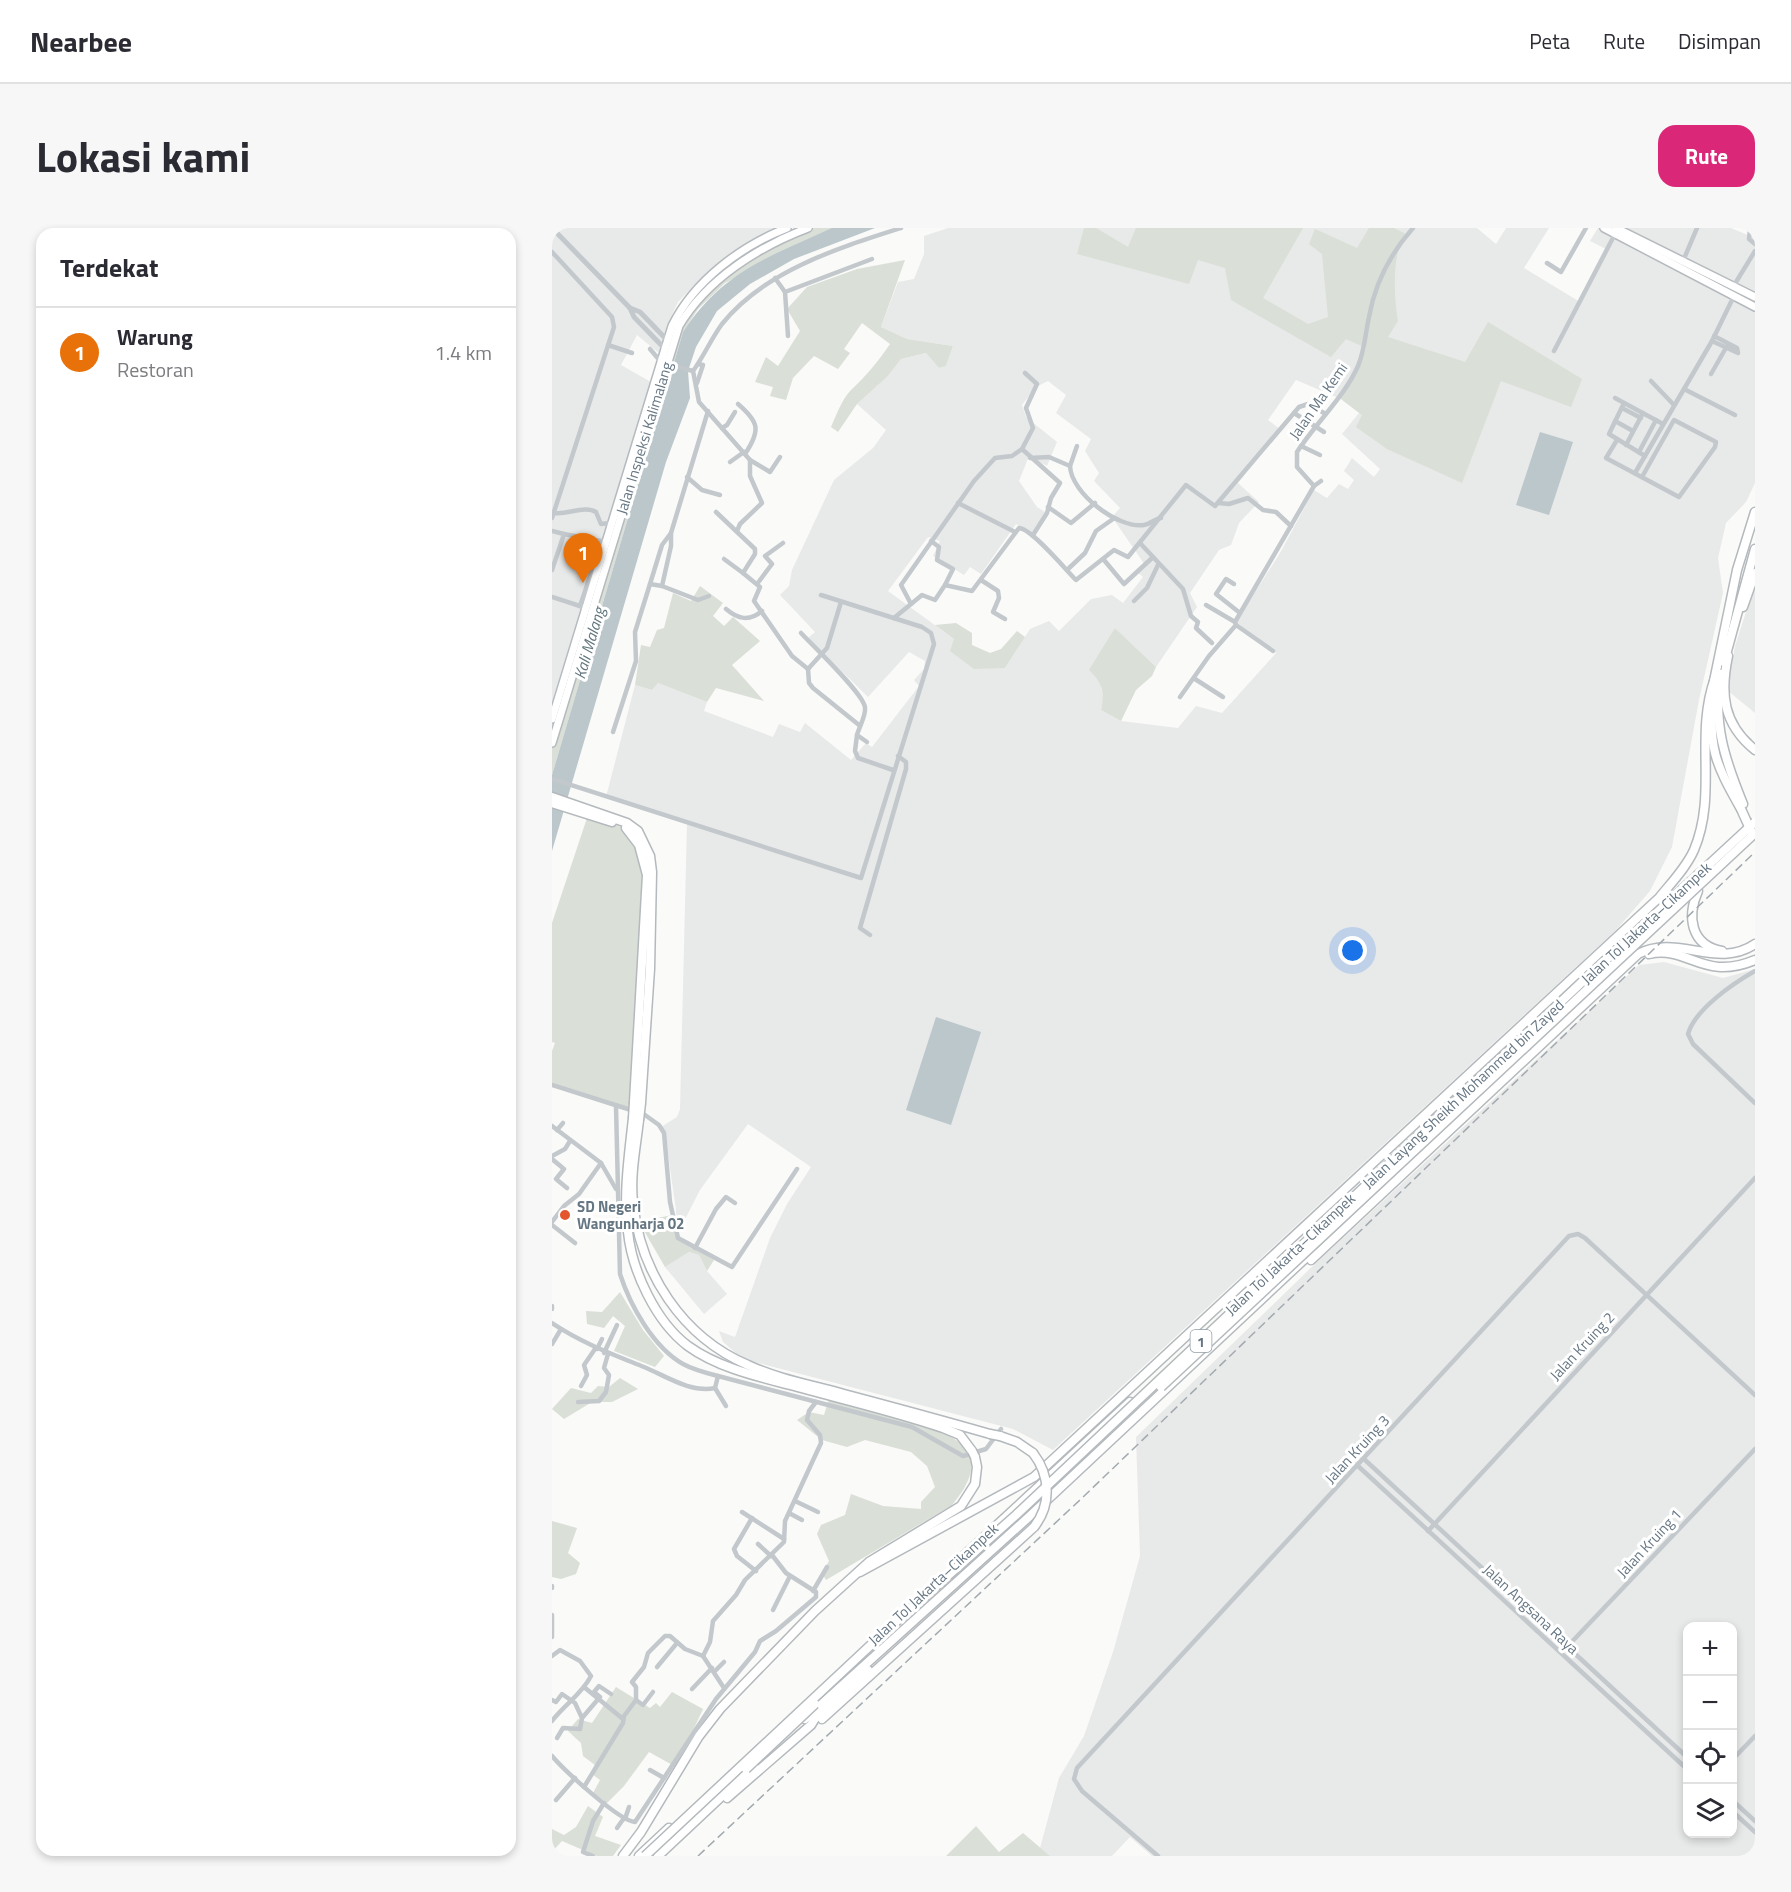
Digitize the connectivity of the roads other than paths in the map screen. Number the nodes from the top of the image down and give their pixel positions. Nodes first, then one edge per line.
1 (552, 228) edge
2 (787, 228) edge
3 (808, 228) edge
4 (901, 228) edge
5 (1413, 228) edge
6 (1586, 228) edge
7 (1604, 228) edge
8 (1697, 228) edge
9 (1750, 228) edge
10 (1615, 231) edge
11 (769, 241) junction
12 (1755, 244) edge
13 (1755, 251) edge
14 (552, 252) edge
15 (872, 259) dead end
16 (1547, 263) dead end
17 (1687, 263) junction
18 (1700, 277) junction
19 (775, 278) junction
20 (1721, 284) junction
21 (1733, 287) junction
22 (785, 292) junction
23 (1734, 296) junction
24 (1755, 300) edge
25 (1755, 307) edge
26 (630, 308) junction
27 (788, 336) dead end
28 (1713, 339) junction
29 (670, 342) junction
30 (609, 345) junction
31 (650, 350) dead end
32 (667, 351) junction
33 (1554, 351) dead end
34 (632, 353) dead end
35 (667, 364) junction
36 (698, 364) junction
37 (691, 371) junction
38 (1025, 373) dead end
39 (1711, 374) dead end
40 (1652, 381) dead end
41 (697, 383) junction
42 (1684, 389) junction
43 (1615, 398) dead end
44 (738, 404) dead end
45 (1623, 405) junction
46 (1674, 405) junction
47 (708, 411) junction
48 (735, 412) dead end
49 (1294, 413) junction
50 (1324, 413) junction
51 (1735, 415) dead end
52 (1642, 416) junction
53 (1656, 420) junction
54 (1615, 421) junction
55 (1663, 424) junction
56 (722, 428) junction
57 (1314, 428) junction
58 (1633, 431) junction
59 (1324, 432) dead end
60 (1617, 440) junction
61 (1626, 445) junction
62 (1301, 446) junction
63 (1077, 447) dead end
64 (1022, 449) junction
65 (1638, 452) junction
66 (744, 453) junction
67 (1320, 455) dead end
68 (1645, 456) junction
69 (780, 457) dead end
70 (1030, 458) junction
71 (750, 460) junction
72 (730, 462) dead end
73 (1070, 466) junction
74 (1635, 473) junction
75 (687, 477) junction
76 (1642, 477) junction
77 (1321, 481) dead end
78 (1314, 486) junction
79 (720, 495) dead end
80 (1095, 502) junction
81 (958, 503) junction
82 (1219, 503) junction
83 (1048, 507) junction
84 (717, 512) dead end
85 (1755, 512) edge
86 (553, 515) edge
87 (1161, 518) junction
88 (1113, 519) junction
89 (612, 523) junction
90 (1291, 526) junction
91 (552, 531) edge
92 (737, 531) junction
93 (1015, 532) junction
94 (671, 533) junction
95 (564, 534) junction
96 (1033, 535) junction
97 (931, 541) junction
98 (604, 542) junction
99 (783, 543) dead end
100 (1140, 543) junction
101 (1755, 549) edge
102 (1152, 558) junction
103 (724, 559) dead end
104 (1104, 560) junction
105 (1158, 565) junction
106 (552, 570) edge
107 (1067, 570) junction
108 (743, 573) junction
109 (1755, 573) edge
110 (981, 580) junction
111 (650, 584) junction
112 (757, 584) junction
113 (1234, 584) dead end
114 (945, 585) junction
115 (662, 586) junction
116 (821, 595) dead end
117 (709, 596) dead end
118 (552, 597) edge
119 (1134, 601) dead end
120 (841, 602) junction
121 (911, 604) junction
122 (1206, 605) dead end
123 (583, 607) junction
124 (726, 609) dead end
125 (762, 611) junction
126 (1240, 613) junction
127 (894, 618) junction
128 (1005, 619) dead end
129 (1236, 623) junction
130 (801, 633) dead end
131 (1212, 643) dead end
132 (1274, 651) dead end
133 (822, 657) junction
134 (808, 669) junction
135 (1715, 678) junction
136 (1195, 679) junction
137 (1180, 697) dead end
138 (1223, 697) dead end
139 (552, 719) edge
140 (859, 724) junction
141 (613, 732) dead end
142 (857, 735) junction
143 (867, 742) dead end
144 (552, 743) edge
145 (1755, 750) edge
146 (897, 756) junction
147 (893, 770) junction
148 (552, 779) edge
149 (552, 797) edge
150 (552, 803) edge
151 (1743, 808) junction
152 (602, 816) junction
153 (1755, 822) edge
154 (1755, 835) edge
155 (1698, 891) junction
156 (870, 936) dead end
157 (1755, 939) edge
158 (1755, 944) edge
159 (1755, 960) edge
160 (1627, 964) junction
161 (1755, 971) edge
162 (552, 1085) edge
163 (1755, 1103) edge
164 (616, 1106) junction
165 (637, 1111) junction
166 (563, 1123) dead end
167 (552, 1126) edge
168 (557, 1130) junction
169 (570, 1141) junction
170 (552, 1157) edge
171 (601, 1163) junction
172 (797, 1169) dead end
173 (618, 1175) junction
174 (610, 1178) junction
175 (1755, 1178) edge
176 (567, 1188) dead end
177 (618, 1192) junction
178 (735, 1203) dead end
179 (555, 1213) edge
180 (552, 1224) edge
181 (575, 1243) dead end
182 (695, 1248) junction
183 (1647, 1296) junction
184 (552, 1323) edge
185 (617, 1325) dead end
186 (561, 1329) junction
187 (602, 1339) dead end
188 (552, 1344) edge
189 (596, 1349) junction
190 (606, 1354) junction
191 (718, 1376) junction
192 (581, 1386) dead end
193 (715, 1388) junction
194 (1755, 1395) edge
195 (578, 1402) dead end
196 (816, 1402) junction
197 (726, 1406) dead end
198 (1000, 1433) junction
199 (1755, 1449) edge
200 (1364, 1459) junction
201 (1358, 1466) junction
202 (795, 1501) junction
203 (742, 1512) dead end
204 (818, 1512) dead end
205 (789, 1513) junction
206 (752, 1518) junction
207 (802, 1520) dead end
208 (1434, 1524) junction
209 (1428, 1531) junction
210 (784, 1539) junction
211 (758, 1544) dead end
212 (771, 1555) junction
213 (827, 1567) dead end
214 (756, 1571) junction
215 (860, 1572) junction
216 (790, 1576) junction
217 (813, 1591) junction
218 (773, 1610) dead end
219 (552, 1615) edge
220 (552, 1637) edge
221 (677, 1643) junction
222 (1567, 1647) junction
223 (553, 1653) edge
224 (1561, 1653) junction
225 (703, 1656) junction
226 (724, 1662) dead end
227 (657, 1667) dead end
228 (713, 1670) junction
229 (584, 1687) junction
230 (724, 1688) junction
231 (692, 1689) dead end
232 (653, 1692) dead end
233 (611, 1694) dead end
234 (572, 1699) junction
235 (552, 1700) edge
236 (597, 1700) junction
237 (636, 1700) junction
238 (582, 1718) junction
239 (622, 1719) junction
240 (552, 1721) edge
241 (811, 1725) junction
242 (556, 1734) dead end
243 (1755, 1736) edge
244 (1683, 1753) edge
245 (1737, 1755) edge
246 (552, 1756) edge
247 (1683, 1765) edge
248 (650, 1770) dead end
249 (575, 1778) junction
250 (664, 1778) junction
251 (584, 1787) junction
252 (556, 1800) dead end
253 (604, 1803) junction
254 (1737, 1805) edge
255 (629, 1807) dead end
256 (708, 1808) junction
257 (1737, 1816) edge
258 (624, 1818) junction
259 (1755, 1821) edge
260 (617, 1828) dead end
261 (1755, 1832) edge
262 (593, 1856) edge
263 (623, 1856) edge
264 (639, 1856) edge
265 (645, 1856) edge
266 (651, 1856) edge
267 (658, 1856) edge
268 (1158, 1856) edge

1 - 26 street
2 - 11 main road, Jalan Inspeksi Kalimalang
3 - 11 main road, Jalan Inspeksi Kalimalang
4 - 19 street
5 - 50 street, Jalan Ma Kemi
6 - 16 street
7 - 10 main road
8 - 17 street
9 - 12 street
10 - 17 main road
10 - 18 main road
10 - 33 street
11 - 29 main road, Jalan Inspeksi Kalimalang
13 - 21 street
14 - 30 street
15 - 22 street
17 - 20 main road
17 - 21 main road
18 - 20 main road
18 - 23 main road
19 - 22 street
19 - 36 street
20 - 24 main road
21 - 24 main road
22 - 27 street
23 - 25 main road
23 - 28 street
26 - 29 street
26 - 32 street
28 - 39 street
28 - 42 street
29 - 32 main road, Jalan Inspeksi Kalimalang
30 - 34 street
30 - 86 street
31 - 35 street
32 - 35 main road, Jalan Inspeksi Kalimalang
35 - 37 street
35 - 89 main road, Jalan Inspeksi Kalimalang
35 - 144 main road, Jalan Inspeksi Kalimalang
36 - 37 street
36 - 41 street
37 - 41 street
38 - 64 street
40 - 46 street
41 - 47 street
42 - 46 street
42 - 51 street
43 - 45 street
44 - 66 street
45 - 52 street
45 - 54 street
46 - 55 street
47 - 56 street
47 - 75 street
48 - 56 street
49 - 50 street
49 - 57 street
49 - 82 street
50 - 57 street, Jalan Ma Kemi
52 - 53 street
52 - 58 street
53 - 55 street
53 - 65 street
54 - 58 street
54 - 60 street
55 - 68 street
56 - 66 street
57 - 59 street
57 - 62 street, Jalan Ma Kemi
58 - 61 street
60 - 61 street
60 - 74 street
61 - 65 street
62 - 67 street
62 - 78 street, Jalan Ma Kemi
63 - 73 street
64 - 70 street
64 - 81 street
65 - 68 street
66 - 71 street
66 - 72 street
68 - 74 street
69 - 71 street
70 - 73 street
70 - 83 street
71 - 92 street
73 - 80 street
74 - 76 street
75 - 79 street
75 - 94 street
76 - 76 street
77 - 78 street
78 - 90 street
80 - 83 street
80 - 88 street
81 - 93 street
81 - 97 street
82 - 87 street
82 - 90 street
83 - 96 street
84 - 92 street
85 - 135 highway
86 - 89 street
87 - 88 street
87 - 100 street
88 - 107 street
89 - 98 main road, Jalan Inspeksi Kalimalang
90 - 126 street
91 - 95 street
92 - 108 street
93 - 96 street
93 - 110 street
94 - 111 street
94 - 115 street
95 - 98 street
95 - 106 street
96 - 107 street
97 - 114 street
97 - 121 street
98 - 123 main road, Jalan Inspeksi Kalimalang
99 - 112 street
100 - 102 street
100 - 104 street
101 - 151 highway
102 - 104 street
102 - 105 street
103 - 108 street
104 - 107 street
105 - 119 street
105 - 131 street
108 - 112 street
109 - 145 highway
110 - 114 street
110 - 128 street
111 - 115 street
111 - 141 street
112 - 125 street
113 - 126 street
114 - 121 street
115 - 117 street
116 - 120 street
118 - 123 street
120 - 127 street
120 - 133 street
121 - 127 street
122 - 129 street
123 - 139 main road, Jalan Inspeksi Kalimalang
124 - 125 street
125 - 134 street
126 - 129 street
127 - 146 street
129 - 132 street
129 - 136 street
130 - 133 street
133 - 134 street
133 - 140 street
134 - 140 street
135 - 151 highway
135 - 215 highway
136 - 137 street
136 - 138 street
140 - 142 street
142 - 143 street
142 - 147 street
146 - 147 street
146 - 156 street
147 - 148 street
149 - 152 highway
150 - 152 highway
151 - 154 highway, bridge
152 - 165 highway
153 - 264 highway, Jalan Tol Jakarta–Cikampek / 1
153 - 265 highway, Jalan Layang Sheikh Mohammed bin Zayed / 1, bridge
154 - 155 highway, Jalan Tol Jakarta–Cikampek / 1
154 - 266 highway, Jalan Layang Sheikh Mohammed bin Zayed / 1, bridge
155 - 157 highway
155 - 256 highway, Jalan Tol Jakarta–Cikampek / 1
158 - 160 highway
159 - 160 highway
160 - 241 highway
161 - 163 street
162 - 164 street
164 - 165 street
164 - 173 street
165 - 182 street
165 - 198 highway, bridge
165 - 215 highway
166 - 168 street
167 - 168 street
168 - 169 street
169 - 170 street
169 - 171 street
170 - 176 street
171 - 174 street
171 - 179 street
172 - 182 street
173 - 174 street
173 - 177 street
174 - 177 street
175 - 183 street, Jalan Kruing 2
177 - 191 street
178 - 182 street
179 - 180 street
180 - 181 street
183 - 194 street, Jalan Kruing 3
183 - 200 street, Jalan Kruing 3
183 - 208 street, Jalan Kruing 2
184 - 186 street
185 - 190 street
186 - 188 street
186 - 189 street
187 - 189 street
189 - 190 street
189 - 192 street
190 - 193 street
190 - 195 street
191 - 193 street
191 - 196 street
193 - 197 street
196 - 198 street
196 - 202 street
198 - 241 highway, bridge
199 - 222 street, Jalan Kruing 1
200 - 201 street, Jalan Kruing 3
200 - 208 street, Jalan Angsana Raya
201 - 209 street, Jalan Angsana Raya
201 - 268 street, Jalan Kruing 3
202 - 204 street
202 - 205 street
203 - 206 street
205 - 207 street
205 - 210 street
206 - 210 street
206 - 214 street
208 - 209 street, Jalan Kruing 2
208 - 222 street, Jalan Angsana Raya
209 - 224 street, Jalan Angsana Raya
210 - 212 street
211 - 212 street
212 - 214 street
212 - 216 street
213 - 217 street
214 - 225 street
215 - 263 highway
216 - 217 street
216 - 218 street
217 - 230 street
219 - 220 street
221 - 225 street
221 - 227 street
221 - 237 street
222 - 224 street, Jalan Kruing 1
222 - 244 street, Jalan Angsana Raya
223 - 229 street
224 - 247 street, Jalan Angsana Raya
225 - 228 street
226 - 228 street
228 - 230 street
228 - 231 street
229 - 234 street
229 - 236 street
230 - 250 street
232 - 237 street
233 - 236 street
234 - 235 street
234 - 238 street
234 - 240 street
236 - 238 street
236 - 239 street
237 - 239 street
238 - 242 street
239 - 251 street
241 - 256 highway
243 - 245 street
246 - 249 street
248 - 250 street
249 - 251 street
249 - 252 street
250 - 258 street
251 - 253 street
253 - 258 street
253 - 262 street
254 - 259 street
255 - 258 street
256 - 267 highway, Jalan Tol Jakarta–Cikampek / 1
257 - 261 street
258 - 260 street

